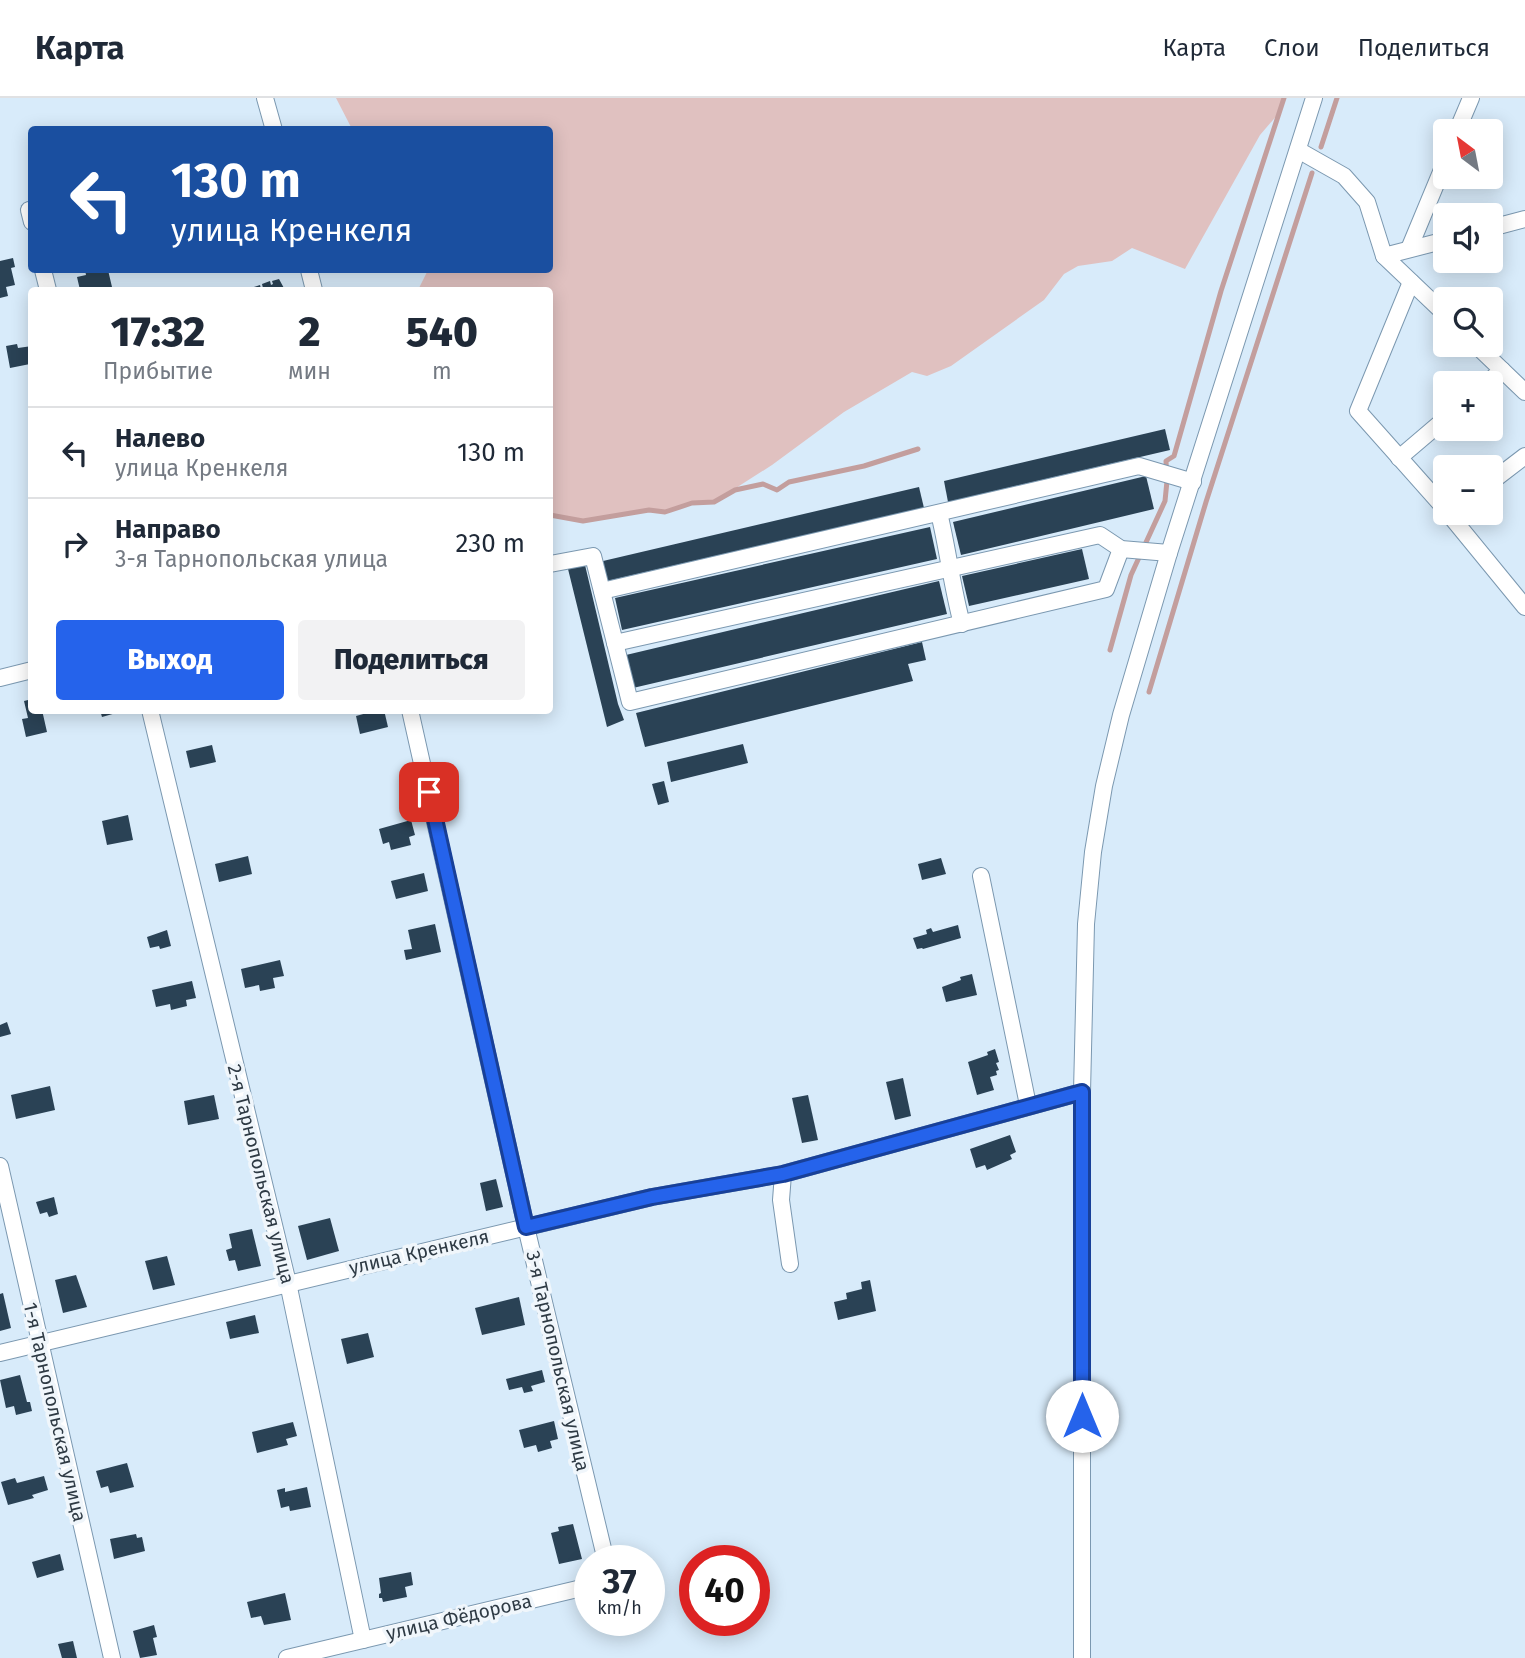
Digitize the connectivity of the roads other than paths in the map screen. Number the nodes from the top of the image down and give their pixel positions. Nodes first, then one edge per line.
1 (265, 98) edge
2 (1314, 98) edge
3 (1471, 98) edge
4 (1462, 119) edge
5 (273, 126) edge
6 (1298, 150) junction
7 (1434, 189) edge
8 (1525, 219) edge
9 (1503, 225) edge
10 (1433, 243) edge
11 (1409, 249) junction
12 (1384, 256) junction
13 (1411, 282) junction
14 (1433, 303) edge
15 (1488, 357) edge
16 (1502, 370) joint
17 (1525, 392) edge
18 (1433, 429) edge
19 (1525, 456) edge
20 (1399, 458) junction
21 (1503, 473) edge
22 (1193, 482) junction
23 (1433, 495) edge
24 (939, 513) junction
25 (1459, 525) edge
26 (1121, 550) junction
27 (1169, 553) junction
28 (553, 563) edge
29 (951, 567) junction
30 (602, 591) junction
31 (1522, 598) edge
32 (962, 624) junction
33 (615, 643) junction
34 (28, 671) edge
35 (0, 678) edge
36 (151, 714) edge
37 (411, 714) edge
38 (981, 876) dead end
39 (1082, 1092) junction
40 (1028, 1105) junction
41 (0, 1166) edge
42 (783, 1174) junction
43 (526, 1227) junction
44 (790, 1264) dead end
45 (288, 1283) junction
46 (39, 1343) junction
47 (0, 1353) edge
48 (602, 1545) edge
49 (574, 1590) edge
50 (363, 1640) junction
51 (112, 1658) edge
52 (287, 1658) edge
53 (1082, 1658) edge

1 - 5 street
2 - 6 street
3 - 4 street
6 - 12 street
6 - 22 street
7 - 11 street
8 - 9 street
10 - 11 street
11 - 12 street
12 - 13 street
13 - 14 street
13 - 20 street
15 - 16 street
16 - 17 street
18 - 20 street
19 - 21 street
20 - 23 street
22 - 24 street
22 - 27 street
24 - 29 street
24 - 30 street
25 - 31 street
26 - 27 street
26 - 29 street
26 - 32 street
27 - 39 street
28 - 30 street
29 - 32 street
29 - 33 street
30 - 33 street
32 - 33 street
34 - 35 street
36 - 45 street, 2-я Тарнопольская улица
37 - 43 street, 3-я Тарнопольская улица
38 - 40 street
39 - 40 street, улица Кренкеля
39 - 53 street
40 - 42 street, улица Кренкеля
41 - 46 street, 1-я Тарнопольская улица
42 - 43 street, улица Кренкеля
42 - 44 street
43 - 45 street, улица Кренкеля
43 - 48 street, 3-я Тарнопольская улица
45 - 46 street, улица Кренкеля
45 - 50 street, 2-я Тарнопольская улица
46 - 47 street, улица Кренкеля
46 - 51 street, 1-я Тарнопольская улица
49 - 50 street, улица Фёдорова
50 - 52 street, улица Фёдорова

